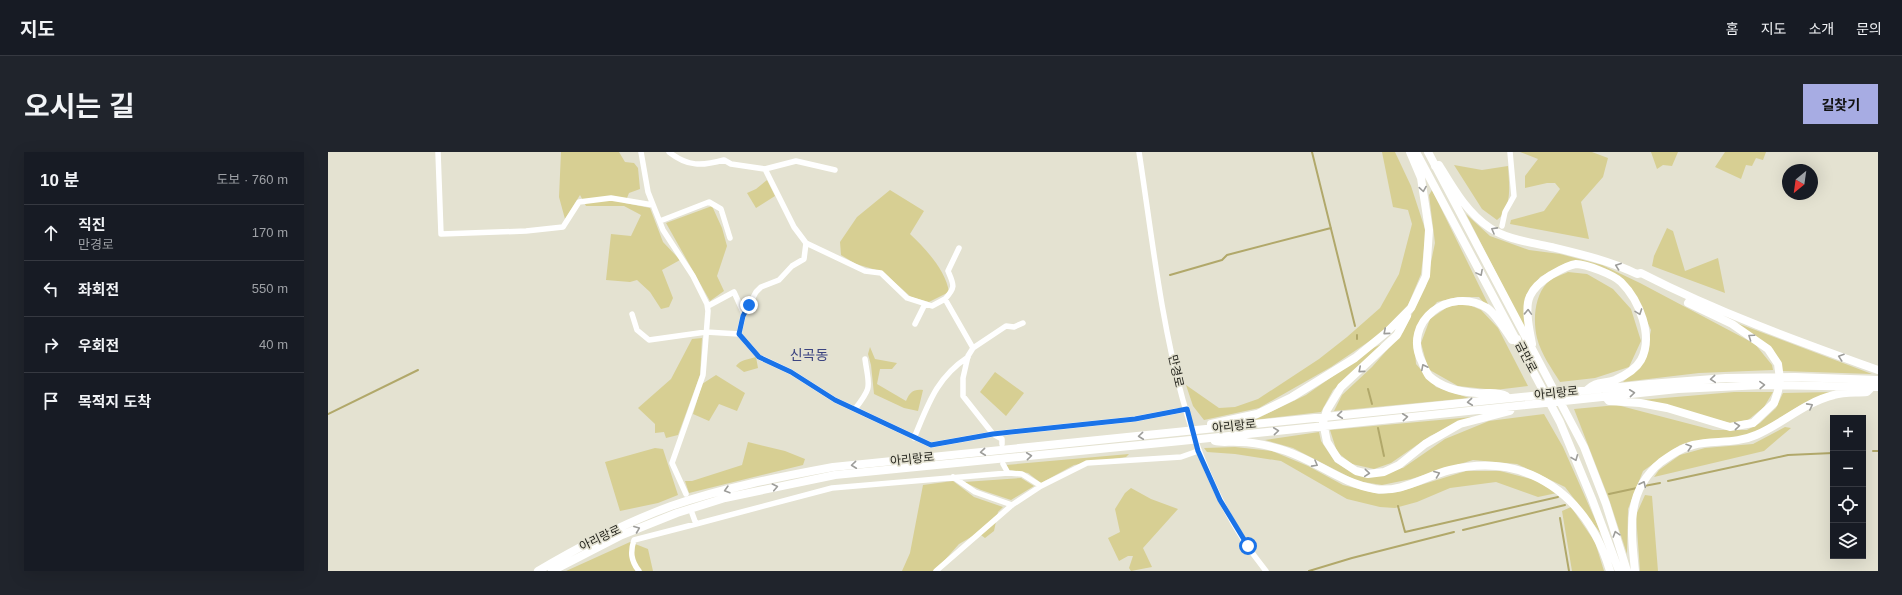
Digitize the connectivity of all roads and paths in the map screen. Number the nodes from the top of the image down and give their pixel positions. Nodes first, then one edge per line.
1 (438, 152) edge
2 (641, 152) edge
3 (669, 152) edge
4 (1139, 152) edge
5 (1410, 152) edge
6 (1416, 152) edge
7 (1428, 152) edge
8 (1510, 152) edge
9 (1435, 166) junction
10 (765, 169) junction
11 (835, 170) dead end
12 (653, 205) junction
13 (660, 220) junction
14 (1502, 226) dead end
15 (730, 238) dead end
16 (806, 243) junction
17 (959, 248) dead end
18 (1637, 274) junction
19 (945, 299) junction
20 (925, 304) junction
21 (708, 306) junction
22 (1412, 308) junction
23 (632, 314) dead end
24 (744, 314) junction
25 (1023, 323) dead end
26 (915, 324) dead end
27 (706, 332) junction
28 (739, 334) junction
29 (1517, 339) junction
30 (973, 348) junction
31 (1532, 351) junction
32 (968, 357) junction
33 (865, 360) dead end
34 (1878, 370) edge
35 (1878, 380) edge
36 (1875, 387) edge
37 (1587, 390) junction
38 (1605, 396) junction
39 (1509, 398) junction
40 (1512, 406) junction
41 (855, 409) junction
42 (1187, 409) junction
43 (1208, 429) junction
44 (993, 434) junction
45 (914, 438) junction
46 (1211, 438) junction
47 (1002, 444) dead end
48 (1198, 451) junction
49 (1004, 464) dead end
50 (1008, 473) junction
51 (953, 477) junction
52 (1040, 486) junction
53 (686, 494) dead end
54 (1012, 505) junction
55 (692, 513) dead end
56 (696, 524) junction
57 (538, 571) edge
58 (552, 571) edge
59 (639, 571) edge
60 (936, 571) edge
61 (1266, 571) edge
62 (1610, 571) edge
63 (1619, 571) edge
64 (1627, 571) edge
65 (1635, 571) edge

1 - 12 street
2 - 12 street
3 - 10 street
4 - 42 street, 만경로
5 -> 22 highway
6 -> 29 highway, 금만로
7 - 9 highway, 금만로
8 - 14 street
18 -> 9 highway
9 - 31 highway, 금만로
10 - 11 street
10 - 16 street
12 - 13 street
13 - 15 street
13 - 21 street
16 - 20 street
16 - 24 street
17 - 19 street
34 -> 18 highway
38 -> 18 highway
19 - 20 street
19 - 30 street
20 - 26 street
21 - 24 street
21 - 27 street
22 -> 40 highway
22 -> 43 highway
23 - 27 street
24 - 28 street
25 - 30 street
27 - 28 street
27 - 53 street
28 - 41 street
39 -> 29 highway
29 -> 63 highway, 금만로
30 - 32 street
31 -> 37 highway
64 -> 31 highway, 금만로
32 - 44 street
32 - 45 street
33 - 41 street
35 -> 37 highway, 아리랑로
38 -> 36 highway, 아리랑로
65 -> 36 highway
37 - 39 highway, 아리랑로
38 - 40 highway, 아리랑로
39 -> 43 highway, 아리랑로
46 -> 40 highway, 아리랑로
41 - 45 street
42 - 44 street
42 - 48 street, 만경로
43 -> 57 highway, 아리랑로
44 - 45 street
44 - 47 street
58 -> 46 highway, 아리랑로
46 -> 62 highway
48 - 52 street
48 - 61 street, 만경로
49 - 50 street
50 - 51 street
50 - 52 street
51 - 54 street
51 - 56 street
52 - 54 street
54 - 60 street
55 - 56 street
56 - 59 street

